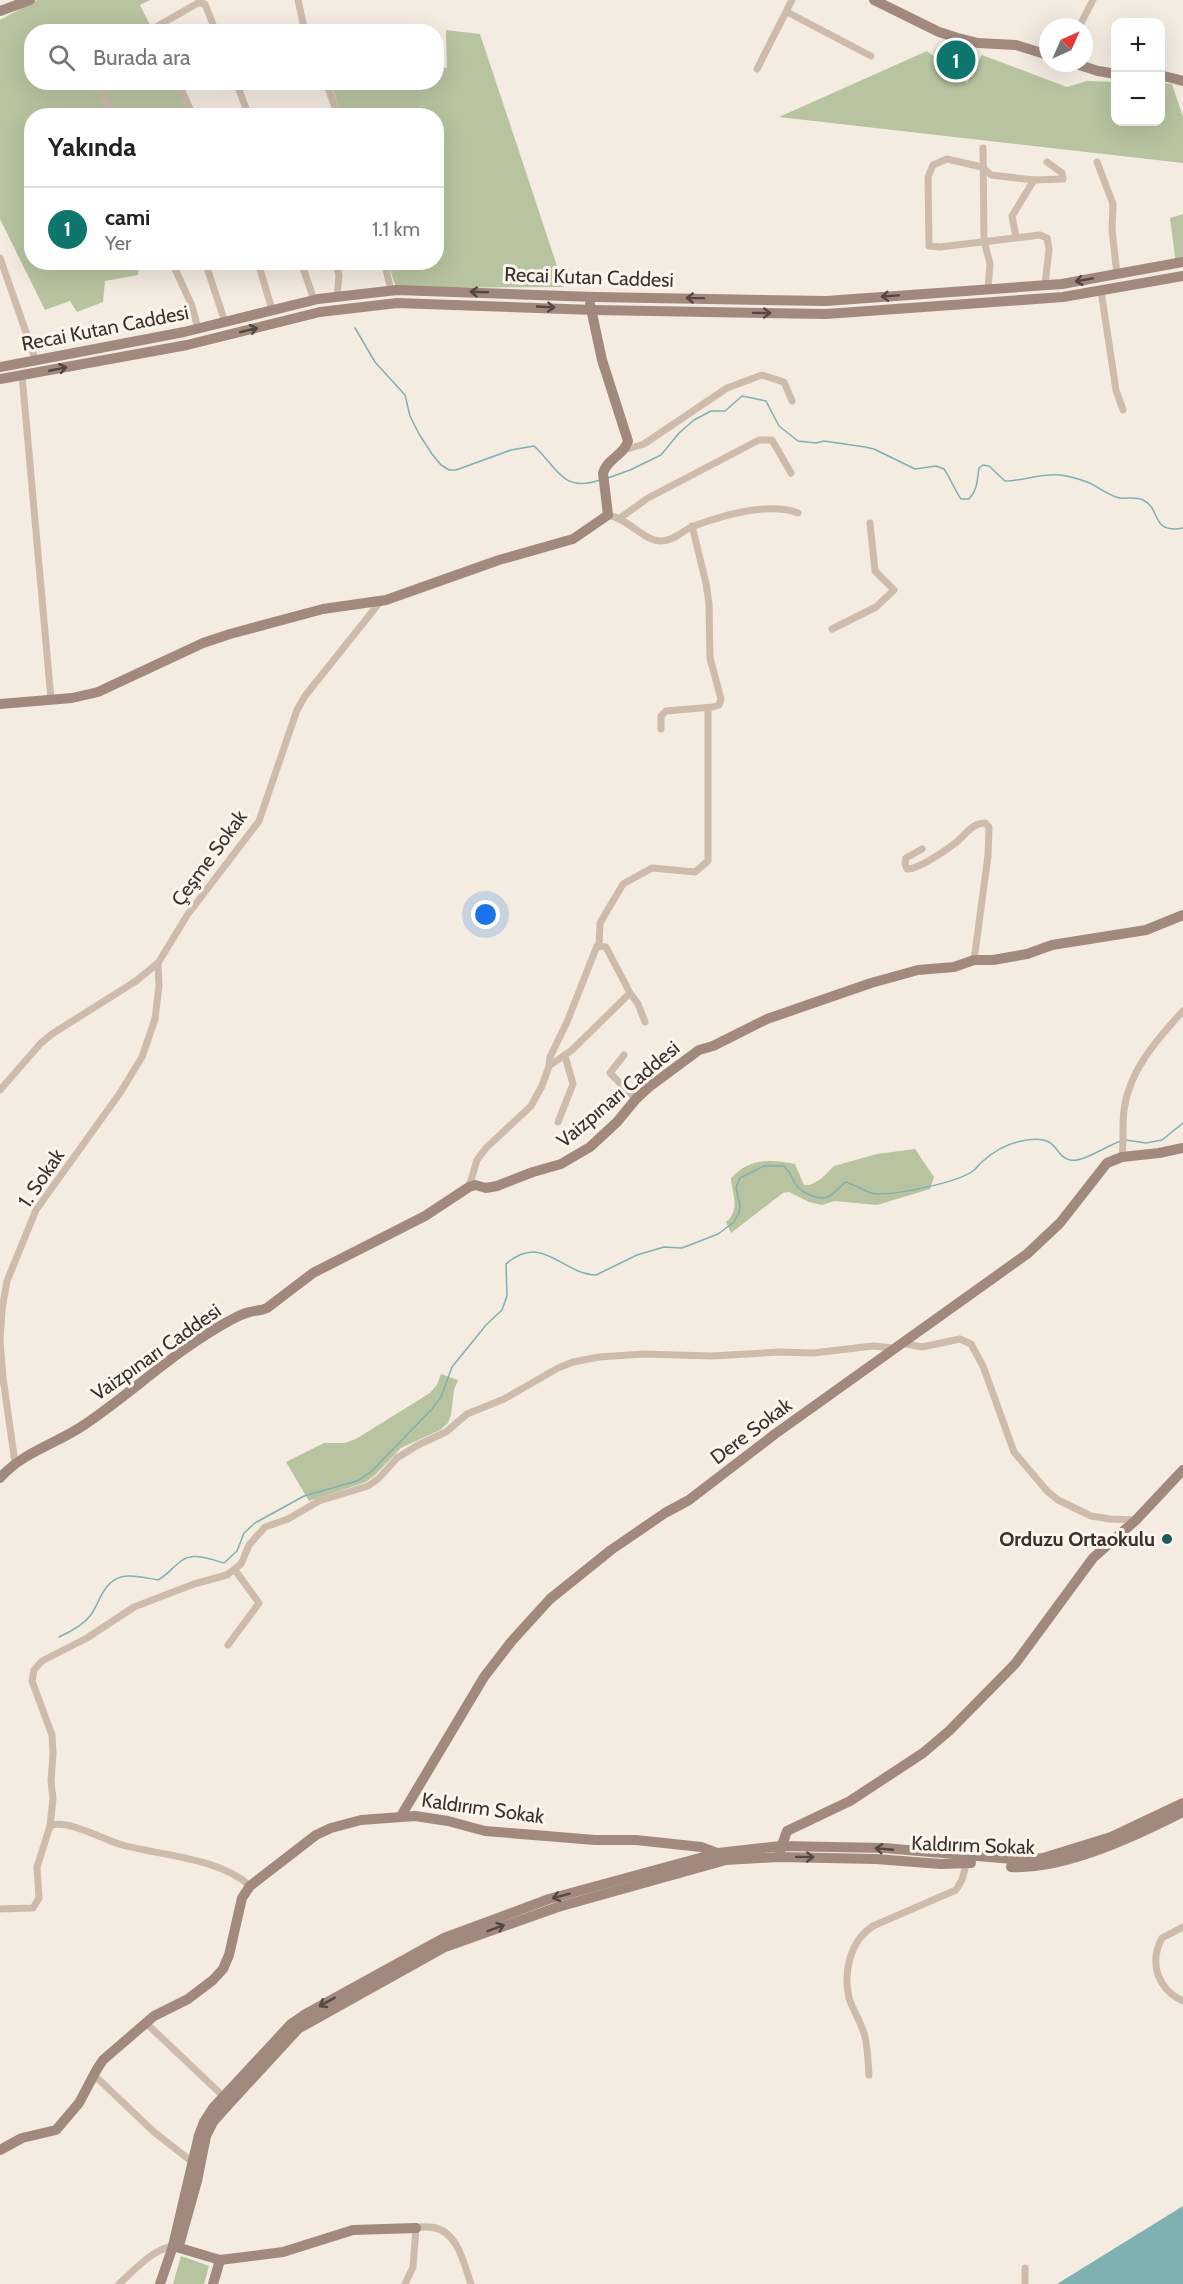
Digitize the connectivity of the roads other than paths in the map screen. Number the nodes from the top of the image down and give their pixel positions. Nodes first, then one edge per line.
1 (30, 0) edge
2 (298, 0) edge
3 (792, 0) edge
4 (874, 0) edge
5 (1093, 0) edge
6 (0, 11) edge
7 (787, 12) junction
8 (1084, 18) edge
9 (161, 24) edge
10 (213, 24) edge
11 (303, 24) edge
12 (1039, 52) edge
13 (871, 56) dead end
14 (757, 69) dead end
15 (1093, 69) edge
16 (1111, 73) edge
17 (1165, 76) edge
18 (1183, 81) edge
19 (101, 90) edge
20 (182, 90) edge
21 (239, 90) edge
22 (329, 90) edge
23 (109, 108) edge
24 (189, 108) edge
25 (246, 108) edge
26 (335, 108) edge
27 (983, 148) dead end
28 (1047, 162) dead end
29 (1097, 162) dead end
30 (982, 167) junction
31 (1034, 180) junction
32 (1016, 237) junction
33 (984, 240) junction
34 (0, 258) edge
35 (1183, 262) edge
36 (176, 270) edge
37 (209, 270) edge
38 (260, 270) edge
39 (305, 270) edge
40 (338, 270) edge
41 (386, 270) edge
42 (1117, 274) junction
43 (1183, 276) edge
44 (1045, 285) junction
45 (988, 289) junction
46 (391, 290) junction
47 (1101, 291) junction
48 (588, 296) junction
49 (338, 297) junction
50 (314, 300) junction
51 (591, 309) junction
52 (272, 310) junction
53 (225, 322) junction
54 (198, 329) junction
55 (36, 361) junction
56 (0, 367) edge
57 (22, 375) junction
58 (0, 379) edge
59 (792, 401) dead end
60 (1123, 410) dead end
61 (624, 450) junction
62 (791, 473) dead end
63 (798, 513) dead end
64 (608, 515) junction
65 (620, 518) junction
66 (870, 523) dead end
67 (692, 526) junction
68 (386, 600) junction
69 (832, 629) dead end
70 (51, 699) junction
71 (0, 704) edge
72 (708, 708) junction
73 (661, 729) dead end
74 (922, 849) dead end
75 (1183, 915) edge
76 (599, 945) junction
77 (974, 960) junction
78 (158, 963) junction
79 (630, 993) junction
80 (1183, 1011) edge
81 (645, 1022) dead end
82 (624, 1055) dead end
83 (565, 1056) junction
84 (549, 1066) junction
85 (0, 1090) edge
86 (636, 1099) junction
87 (558, 1122) dead end
88 (1183, 1148) edge
89 (1122, 1157) junction
90 (469, 1187) junction
91 (898, 1346) junction
92 (15, 1463) junction
93 (1183, 1470) edge
94 (0, 1478) edge
95 (1136, 1520) junction
96 (235, 1570) junction
97 (228, 1645) dead end
98 (1183, 1803) edge
99 (1183, 1812) edge
100 (401, 1816) junction
101 (50, 1826) junction
102 (780, 1852) junction
103 (722, 1857) junction
104 (968, 1859) junction
105 (250, 1886) junction
106 (0, 1909) edge
107 (1183, 1927) edge
108 (1183, 2001) edge
109 (146, 2024) junction
110 (94, 2075) junction
111 (869, 2075) dead end
112 (223, 2096) junction
113 (0, 2151) edge
114 (196, 2164) junction
115 (416, 2228) junction
116 (176, 2246) junction
117 (220, 2260) junction
118 (1025, 2268) dead end
119 (119, 2284) edge
120 (160, 2284) edge
121 (168, 2284) edge
122 (213, 2284) edge
123 (405, 2284) edge
124 (471, 2284) edge
125 (1025, 2284) edge

1 - 6 street
2 - 11 street
3 - 7 street
4 - 12 street
5 - 8 street
7 - 13 street
7 - 14 street
9 - 10 street
15 - 16 street
17 - 18 street
19 - 23 street
20 - 24 street
21 - 25 street
22 - 26 street
27 - 30 street
28 - 31 street
29 - 42 street
30 - 31 street
30 - 33 street
30 - 33 street
31 - 32 street
32 - 33 street
32 - 44 street
33 - 45 street
34 - 55 street
35 - 42 street, Recai Kutan Caddesi
36 - 54 street
37 - 53 street
38 - 52 street
39 - 50 street
40 - 49 street
41 - 46 street
42 -> 44 street, Recai Kutan Caddesi
43 - 47 street, Recai Kutan Caddesi
44 - 45 street, Recai Kutan Caddesi
45 -> 48 street, Recai Kutan Caddesi
48 -> 46 street, Recai Kutan Caddesi
46 - 49 street, Recai Kutan Caddesi
51 -> 47 street, Recai Kutan Caddesi
47 - 60 street
48 - 51 street
49 - 50 street, Recai Kutan Caddesi
50 - 52 street, Recai Kutan Caddesi
57 -> 51 street, Recai Kutan Caddesi
51 - 61 street
52 - 53 street, Recai Kutan Caddesi
53 - 54 street, Recai Kutan Caddesi
54 - 55 street, Recai Kutan Caddesi
55 - 56 street, Recai Kutan Caddesi
57 - 58 street, Recai Kutan Caddesi
57 - 70 street
59 - 61 street
61 - 64 street
62 - 65 street
63 - 67 street
64 - 65 street
64 - 68 street
65 - 67 street
66 - 69 street
67 - 72 street
68 - 70 street
68 - 78 street, Çeşme Sokak
70 - 71 street
72 - 73 street
72 - 76 street
74 - 77 street
75 - 77 street, Vaizpınarı Caddesi
76 - 79 street
76 - 84 street
77 - 86 street, Vaizpınarı Caddesi
78 - 85 street, Çeşme Sokak
78 - 92 street, 1. Sokak
79 - 81 street
79 - 83 street
80 - 89 street
82 - 86 street
83 - 84 street
83 - 87 street
84 - 90 street
86 - 90 street, Vaizpınarı Caddesi
88 - 89 street, Dere Sokak
89 - 91 street, Dere Sokak
90 - 92 street, Vaizpınarı Caddesi
91 - 95 street
91 - 96 street
91 - 100 street, Dere Sokak
92 - 94 street, Vaizpınarı Caddesi
93 - 95 street
95 - 102 street
96 - 97 street
96 - 101 street
98 - 104 street, Kaldırım Sokak
99 - 104 street, Kaldırım Sokak
100 - 103 street, Kaldırım Sokak
100 - 105 street, Kaldırım Sokak
101 - 105 street
101 - 106 street
102 - 103 street, Kaldırım Sokak
102 - 104 street, Kaldırım Sokak
103 -> 112 street
114 -> 103 street
104 - 111 street
105 - 109 street
107 - 108 street
109 - 110 street
109 - 112 street
110 - 113 street
110 - 114 street
112 - 114 street
114 - 116 street
115 - 117 street
115 - 123 street
115 - 124 street
116 - 117 street
116 - 119 street
116 - 120 street
116 - 121 street
117 - 122 street
118 - 125 street

